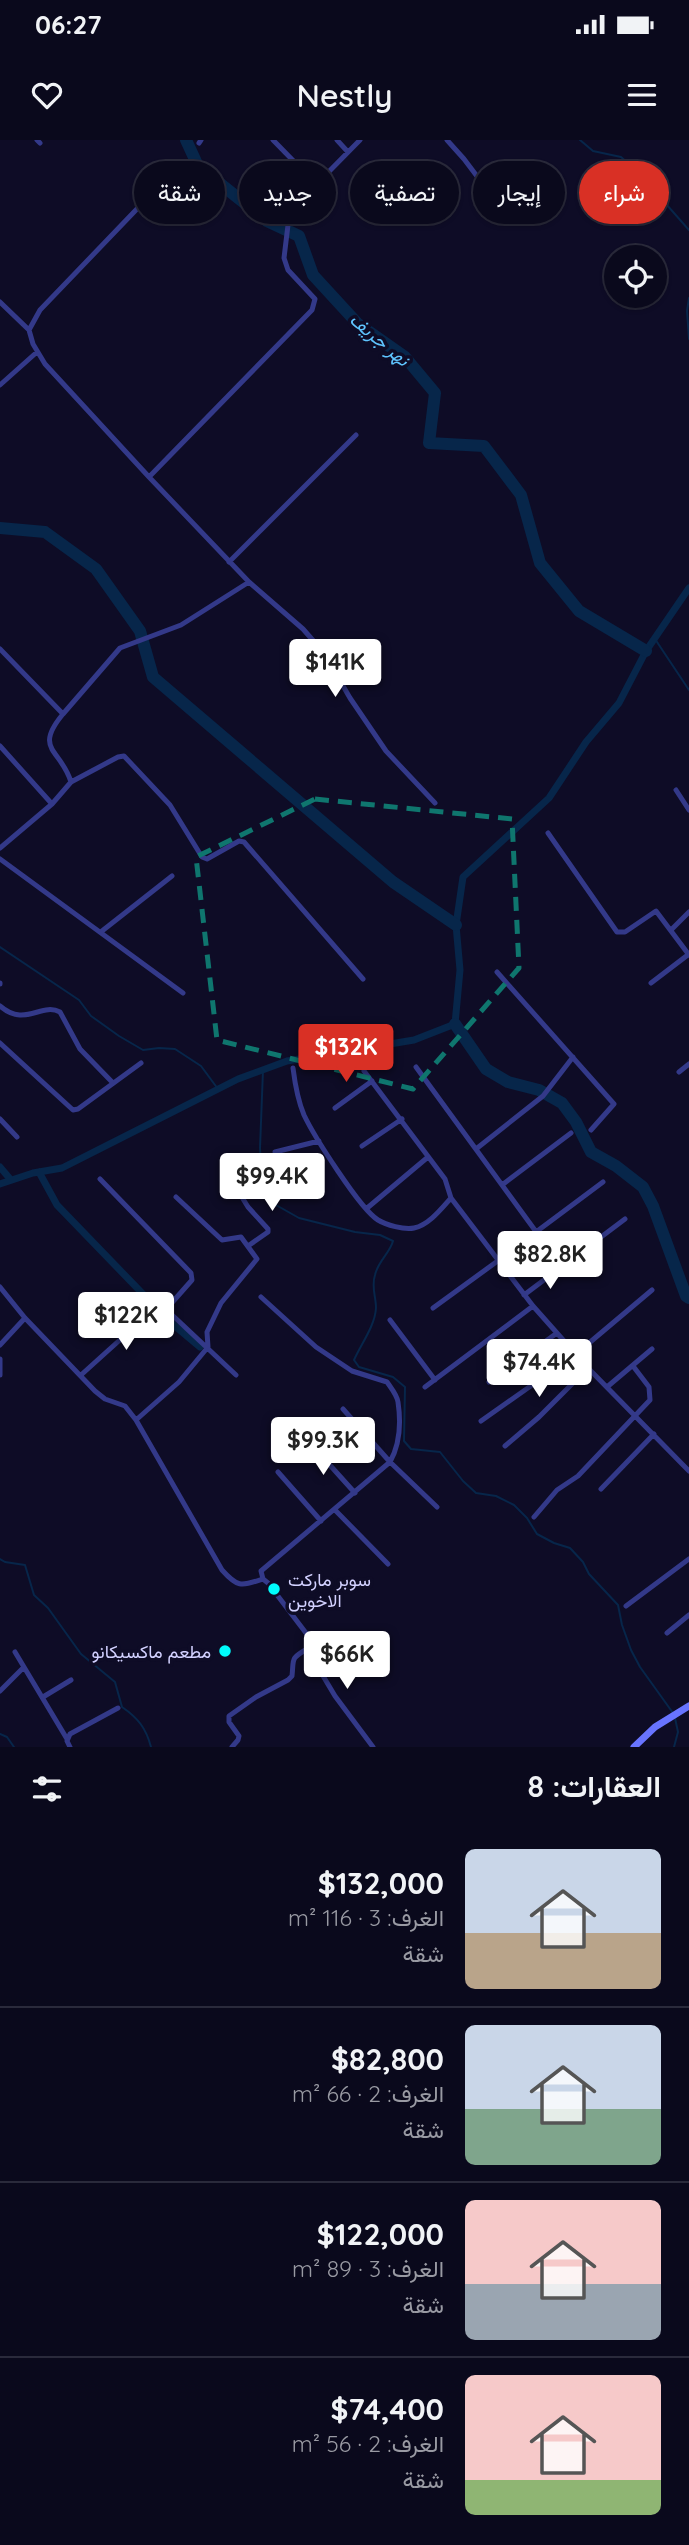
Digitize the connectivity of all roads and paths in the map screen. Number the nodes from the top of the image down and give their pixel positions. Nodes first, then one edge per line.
1 (272, 140) edge
2 (337, 140) edge
3 (360, 140) edge
4 (447, 140) edge
5 (348, 152) junction
6 (293, 161) edge
7 (336, 164) edge
8 (473, 171) edge
9 (134, 212) edge
10 (288, 224) edge
11 (3, 304) edge
12 (0, 312) edge
13 (29, 330) junction
14 (37, 352) junction
15 (0, 385) edge
16 (356, 435) dead end
17 (149, 477) junction
18 (229, 562) junction
19 (249, 582) junction
20 (0, 649) edge
21 (63, 714) junction
22 (0, 746) edge
23 (71, 782) junction
24 (676, 790) dead end
25 (435, 803) dead end
26 (52, 804) junction
27 (689, 810) edge
28 (548, 833) dead end
29 (0, 848) edge
30 (0, 859) edge
31 (172, 876) dead end
32 (689, 912) edge
33 (672, 929) junction
34 (102, 932) junction
35 (689, 955) edge
36 (497, 972) dead end
37 (363, 979) dead end
38 (651, 983) dead end
39 (183, 993) dead end
40 (0, 1006) edge
41 (0, 1043) edge
42 (573, 1058) junction
43 (141, 1063) dead end
44 (689, 1064) edge
45 (416, 1067) dead end
46 (293, 1068) dead end
47 (364, 1071) dead end
48 (679, 1072) dead end
49 (372, 1081) junction
50 (113, 1083) junction
51 (335, 1108) dead end
52 (0, 1119) edge
53 (402, 1119) junction
54 (591, 1130) dead end
55 (571, 1133) dead end
56 (18, 1137) dead end
57 (319, 1140) junction
58 (362, 1146) dead end
59 (476, 1149) junction
60 (275, 1152) dead end
61 (428, 1157) junction
62 (227, 1173) dead end
63 (100, 1178) dead end
64 (603, 1182) dead end
65 (502, 1185) junction
66 (176, 1196) dead end
67 (451, 1198) junction
68 (366, 1209) junction
69 (625, 1219) dead end
70 (536, 1232) junction
71 (248, 1246) junction
72 (499, 1261) junction
73 (561, 1266) junction
74 (0, 1287) edge
75 (652, 1290) dead end
76 (524, 1295) junction
77 (261, 1297) dead end
78 (533, 1306) junction
79 (433, 1308) dead end
80 (153, 1310) dead end
81 (25, 1318) junction
82 (390, 1320) dead end
83 (557, 1333) junction
84 (0, 1345) edge
85 (208, 1347) junction
86 (652, 1349) dead end
87 (576, 1354) junction
88 (0, 1359) edge
89 (632, 1366) junction
90 (588, 1368) junction
91 (0, 1375) edge
92 (81, 1375) junction
93 (236, 1375) dead end
94 (435, 1380) junction
95 (489, 1382) dead end
96 (425, 1387) dead end
97 (607, 1387) junction
98 (343, 1409) dead end
99 (636, 1416) junction
100 (136, 1420) junction
101 (481, 1421) dead end
102 (654, 1434) junction
103 (310, 1444) dead end
104 (505, 1446) dead end
105 (390, 1462) junction
106 (689, 1471) edge
107 (278, 1472) dead end
108 (601, 1489) dead end
109 (355, 1493) junction
110 (438, 1507) dead end
111 (335, 1510) junction
112 (534, 1517) dead end
113 (321, 1521) junction
114 (689, 1559) edge
115 (388, 1564) dead end
116 (263, 1579) junction
117 (626, 1606) dead end
118 (689, 1615) edge
119 (667, 1633) dead end
120 (307, 1648) junction
121 (15, 1652) dead end
122 (24, 1667) junction
123 (71, 1680) dead end
124 (0, 1691) edge
125 (43, 1698) junction
126 (689, 1706) edge
127 (118, 1708) dead end
128 (67, 1739) junction
129 (70, 1747) edge
130 (232, 1747) edge
131 (373, 1747) edge
132 (634, 1747) edge

1 - 6 street
2 - 5 street
3 - 5 street
4 - 8 street
5 - 7 street
9 - 13 street
10 - 17 street
11 - 12 street
11 - 13 street
13 - 14 street
14 - 15 street
14 - 17 street
16 - 18 street
17 - 18 street
18 - 19 street
19 - 21 street
19 - 25 street
20 - 21 street
21 - 23 street
22 - 26 street
23 - 26 street
23 - 37 street
24 - 27 street
26 - 29 street
28 - 33 street
30 - 34 street
31 - 34 street
32 - 33 street
33 - 35 street
34 - 39 street
35 - 38 street
36 - 42 street
40 - 50 street
41 - 50 street
42 - 54 street
42 - 59 street
43 - 50 street
44 - 48 street
45 - 59 street
46 - 57 street
47 - 49 street
49 - 51 street
49 - 53 street
52 - 56 street
53 - 58 street
53 - 61 street
55 - 65 street
57 - 60 street
57 - 68 street
59 - 65 street
61 - 67 street
61 - 68 street
62 - 71 street
63 - 85 street
64 - 70 street
65 - 70 street
66 - 71 street
67 - 68 street
67 - 72 street
69 - 73 street
70 - 73 street
71 - 85 street
72 - 76 street
72 - 79 street
73 - 76 street
74 - 81 street
75 - 87 street
76 - 78 street
77 - 105 street
78 - 83 street
78 - 94 street
80 - 92 street
81 - 84 street
81 - 92 street
82 - 94 street
83 - 87 street
83 - 95 street
85 - 93 street
85 - 100 street
86 - 89 street
87 - 90 street
87 - 101 street
88 - 91 street
89 - 97 street
89 - 99 street
90 - 97 street
90 - 104 street
92 - 100 street
94 - 96 street
97 - 99 street
98 - 105 street
99 - 102 street
99 - 112 street
100 - 116 street
102 - 106 street
102 - 108 street
103 - 109 street
105 - 109 street
105 - 110 street
107 - 113 street
109 - 111 street
111 - 113 street
111 - 115 street
113 - 116 street
114 - 117 street
116 - 120 street
118 - 119 street
120 - 130 street
120 - 131 street
121 - 122 street
122 - 124 street
122 - 125 street
123 - 125 street
125 - 128 street
126 - 132 main road
127 - 128 street
128 - 129 street

